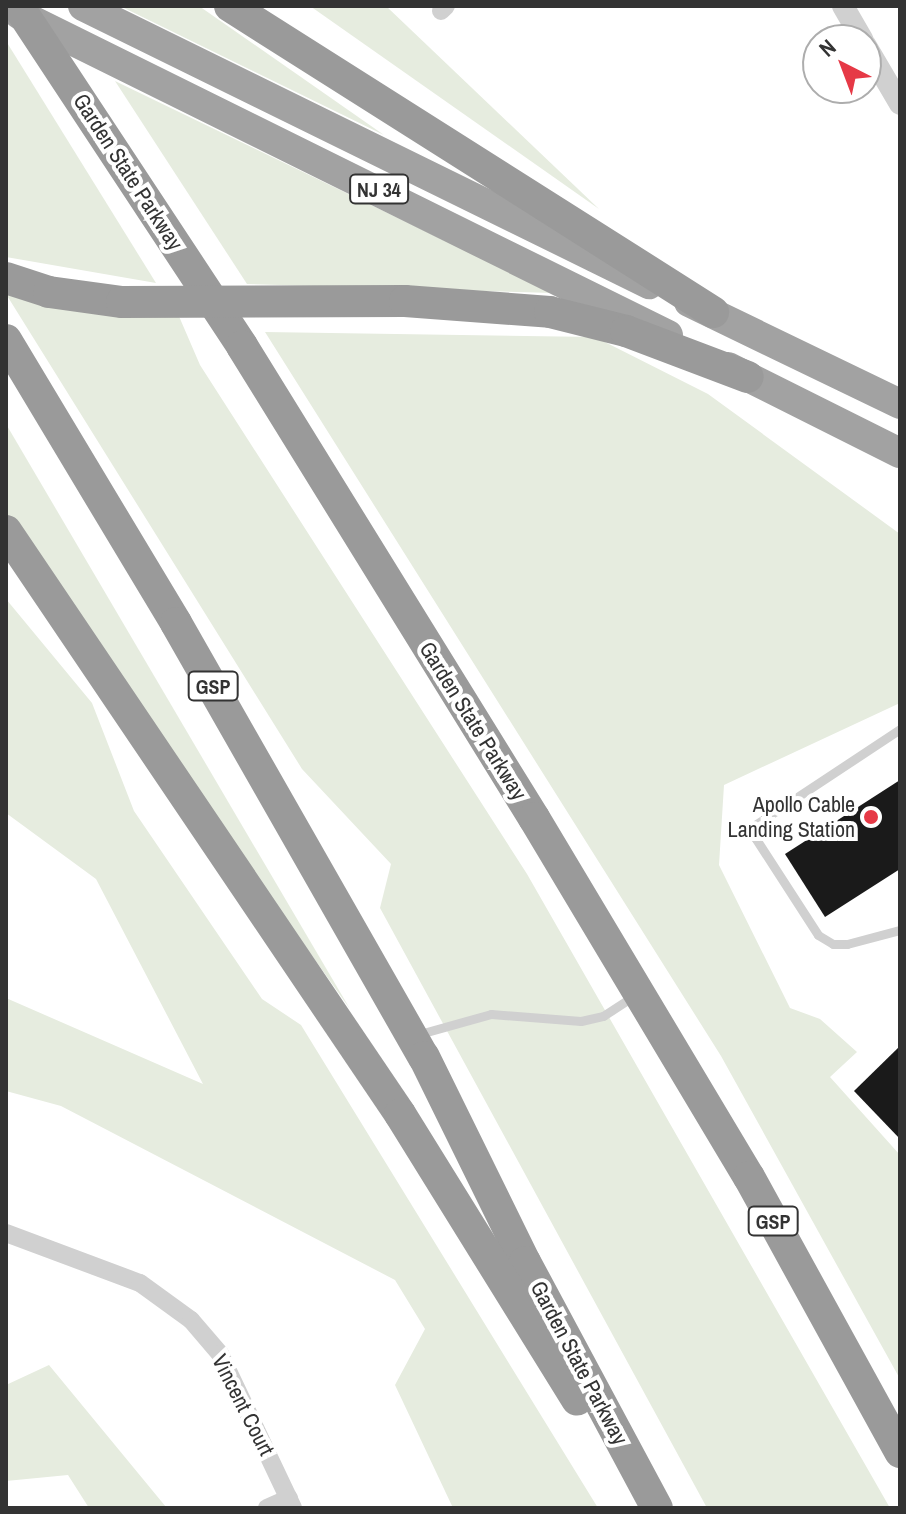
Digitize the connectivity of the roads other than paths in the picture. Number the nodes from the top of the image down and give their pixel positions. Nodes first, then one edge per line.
1 (18, 6) edge
2 (83, 6) edge
3 (230, 6) edge
4 (843, 6) edge
5 (6, 8) edge
6 (854, 24) edge
7 (882, 73) edge
8 (900, 104) edge
9 (6, 278) edge
10 (713, 312) junction
11 (6, 340) edge
12 (748, 377) junction
13 (892, 394) edge
14 (900, 453) edge
15 (6, 531) edge
16 (900, 729) edge
17 (900, 930) edge
18 (640, 992) junction
19 (412, 1036) junction
20 (6, 1233) edge
21 (614, 1428) junction
22 (900, 1452) edge
23 (291, 1503) edge
24 (267, 1508) edge
25 (657, 1508) edge

1 - 18 highway, Garden State Parkway / GSP
2 - 10 highway, NJ 34
3 - 10 highway
4 - 6 street
5 - 12 highway, NJ 34
7 - 8 street
9 - 12 highway
10 - 13 highway
11 - 19 highway, Garden State Parkway / GSP
12 - 14 highway, NJ 34
15 - 21 highway
16 - 17 lane
18 - 19 lane
18 - 22 highway, Garden State Parkway / GSP
19 - 21 highway, Garden State Parkway / GSP
20 - 23 street, Vincent Court
21 - 25 highway, Garden State Parkway / GSP
23 - 24 street

